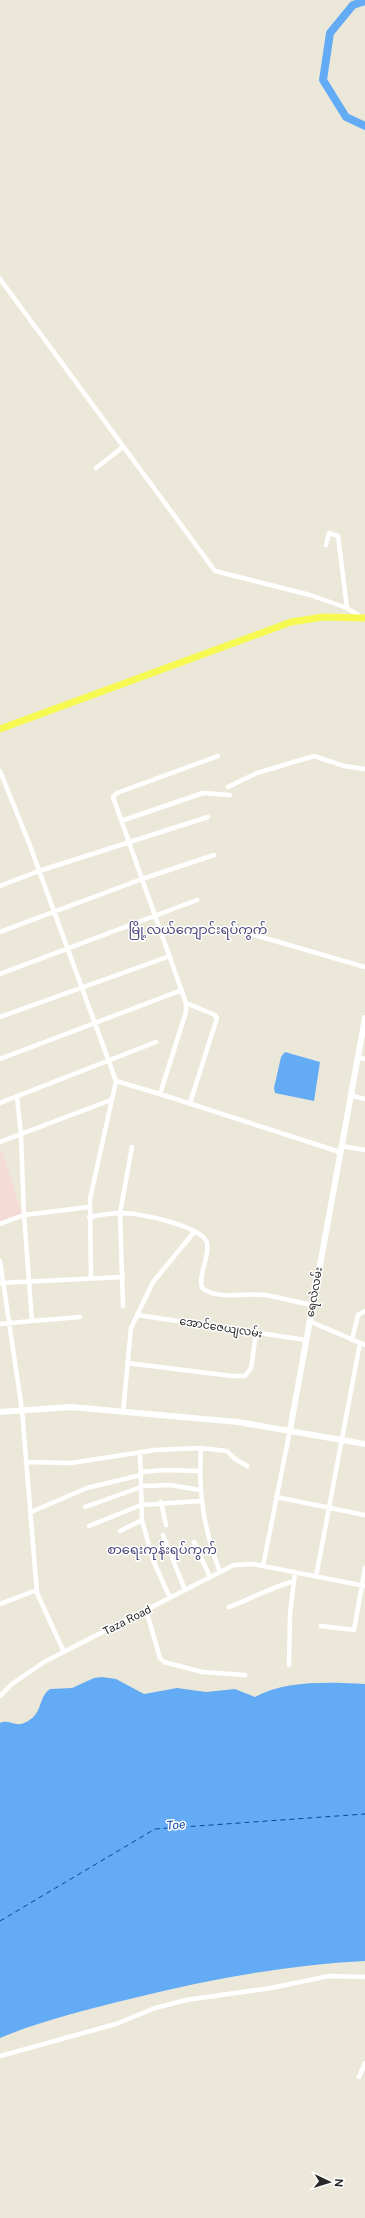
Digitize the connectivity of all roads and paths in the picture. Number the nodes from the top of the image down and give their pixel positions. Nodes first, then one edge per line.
1 (0, 279) edge
2 (123, 446) junction
3 (96, 468) dead end
4 (326, 545) dead end
5 (347, 608) junction
6 (363, 618) edge
7 (0, 729) edge
8 (218, 756) dead end
9 (365, 769) edge
10 (0, 771) edge
11 (228, 787) dead end
12 (230, 795) dead end
13 (208, 817) dead end
14 (121, 821) junction
15 (128, 842) junction
16 (214, 855) dead end
17 (39, 871) junction
18 (142, 879) junction
19 (0, 886) edge
20 (197, 900) dead end
21 (54, 913) junction
22 (155, 916) junction
23 (0, 932) edge
24 (251, 934) dead end
25 (67, 950) junction
26 (170, 956) junction
27 (365, 967) edge
28 (0, 974) edge
29 (81, 988) junction
30 (182, 990) junction
31 (186, 1003) junction
32 (0, 1017) edge
33 (365, 1018) edge
34 (95, 1024) junction
35 (156, 1042) dead end
36 (358, 1057) junction
37 (0, 1059) edge
38 (365, 1059) edge
39 (107, 1061) junction
40 (116, 1081) junction
41 (160, 1094) junction
42 (350, 1095) junction
43 (17, 1097) junction
44 (365, 1099) edge
45 (111, 1100) junction
46 (0, 1103) edge
47 (190, 1103) junction
48 (21, 1135) junction
49 (0, 1142) edge
50 (132, 1147) dead end
51 (340, 1149) junction
52 (365, 1150) edge
53 (89, 1207) junction
54 (120, 1213) junction
55 (24, 1215) junction
56 (90, 1217) junction
57 (0, 1224) edge
58 (195, 1231) junction
59 (0, 1261) edge
60 (123, 1277) junction
61 (91, 1278) junction
62 (29, 1281) junction
63 (2, 1283) edge
64 (312, 1305) junction
65 (123, 1306) dead end
66 (365, 1311) edge
67 (137, 1314) junction
68 (80, 1317) dead end
69 (32, 1321) junction
70 (309, 1321) junction
71 (9, 1323) junction
72 (0, 1324) edge
73 (256, 1333) junction
74 (306, 1340) junction
75 (352, 1340) junction
76 (360, 1343) junction
77 (365, 1345) edge
78 (127, 1362) junction
79 (22, 1410) junction
80 (0, 1412) edge
81 (123, 1412) junction
82 (290, 1430) junction
83 (341, 1439) junction
84 (365, 1444) edge
85 (201, 1448) junction
86 (140, 1452) junction
87 (26, 1462) junction
88 (247, 1466) dead end
89 (200, 1471) junction
90 (141, 1473) junction
91 (141, 1487) junction
92 (200, 1490) junction
93 (276, 1497) junction
94 (200, 1501) junction
95 (161, 1502) junction
96 (141, 1505) junction
97 (85, 1507) dead end
98 (329, 1508) junction
99 (31, 1512) junction
100 (365, 1515) edge
101 (142, 1520) junction
102 (166, 1524) dead end
103 (89, 1526) dead end
104 (120, 1530) dead end
105 (163, 1535) dead end
106 (194, 1542) dead end
107 (263, 1566) junction
108 (365, 1568) edge
109 (220, 1572) junction
110 (295, 1572) junction
111 (210, 1577) junction
112 (316, 1577) junction
113 (294, 1581) junction
114 (364, 1586) edge
115 (37, 1590) junction
116 (185, 1590) junction
117 (170, 1598) junction
118 (0, 1604) edge
119 (229, 1607) dead end
120 (146, 1610) junction
121 (321, 1626) dead end
122 (64, 1652) junction
123 (289, 1664) dead end
124 (245, 1675) dead end
125 (0, 1696) edge
126 (365, 1977) edge
127 (0, 2056) edge
128 (365, 2063) edge
129 (359, 2077) dead end

1 - 2 street
2 - 3 street
2 - 5 street
4 - 5 street
5 - 6 street
6 - 7 main road
8 - 14 street
9 - 11 street
10 - 17 street
12 - 14 street
13 - 15 street
14 - 15 street
15 - 17 street
15 - 18 street
16 - 18 street
17 - 19 street
17 - 21 street
18 - 21 street
18 - 22 street
20 - 22 street
21 - 23 street
21 - 25 street
22 - 25 street
22 - 26 street
24 - 27 street
25 - 28 street
25 - 29 street
26 - 29 street
26 - 30 street
29 - 32 street
29 - 34 street
30 - 31 street
30 - 34 street
31 - 41 street
31 - 47 street
33 - 36 main road, ရေလဲလမ်း
34 - 37 street
34 - 39 street
35 - 39 street
36 - 38 street
36 - 42 main road, ရေလဲလမ်း
39 - 40 street
39 - 43 street
40 - 41 street
40 - 45 street
41 - 47 street
42 - 44 street
42 - 51 main road, ရေလဲလမ်း
43 - 46 street
43 - 48 street
45 - 48 street
45 - 53 street
47 - 51 street
48 - 49 street
48 - 55 street
50 - 54 street
51 - 52 street
51 - 64 main road, ရေလဲလမ်း
53 - 55 street
53 - 56 street
54 - 56 street
54 - 58 street
54 - 60 street
55 - 57 street
55 - 62 street
56 - 61 street
58 - 64 street
58 - 67 street
59 - 63 street
60 - 61 street
60 - 65 street
61 - 62 street
62 - 63 street
62 - 69 street
63 - 71 street
64 - 70 main road, ရေလဲလမ်း
66 - 75 street
67 - 73 street, အောင်ဇေယျလမ်း
67 - 78 street
68 - 69 street
69 - 71 street
70 - 74 main road, ရေလဲလမ်း
70 - 75 street
71 - 72 street
71 - 79 street
73 - 74 street, အောင်ဇေယျလမ်း
73 - 78 street
74 - 82 main road, ရေလဲလမ်း
75 - 76 street
76 - 77 street
76 - 83 street
78 - 81 street
79 - 80 main road
79 - 81 main road
79 - 87 street
81 - 82 main road
82 - 83 main road
82 - 93 street, ရေလဲလမ်း
83 - 84 main road
83 - 98 street
85 - 86 street
85 - 88 street
85 - 89 street
86 - 87 street
86 - 90 street
87 - 99 street
89 - 90 street
89 - 92 street
90 - 91 street
90 - 99 street
91 - 92 street
91 - 96 street
91 - 97 street
92 - 94 street
93 - 98 street
93 - 107 street, ရေလဲလမ်း
94 - 95 street
94 - 109 street
95 - 96 street
95 - 102 street
96 - 101 street
96 - 103 street
98 - 100 street
98 - 112 street
99 - 115 street
101 - 104 street
101 - 117 street
105 - 116 street
106 - 111 street
107 - 109 street, Taza Road
107 - 110 street, Taza Road
108 - 114 street
109 - 111 street, Taza Road
110 - 112 street, Taza Road
110 - 113 street
111 - 116 street, Taza Road
112 - 114 street, Taza Road
113 - 119 street
113 - 123 street
114 - 121 street
115 - 118 street
115 - 122 street
116 - 117 street, Taza Road
117 - 120 street, Taza Road
120 - 122 street, Taza Road
120 - 124 street
122 - 125 street, Taza Road
126 - 127 street
128 - 129 street

